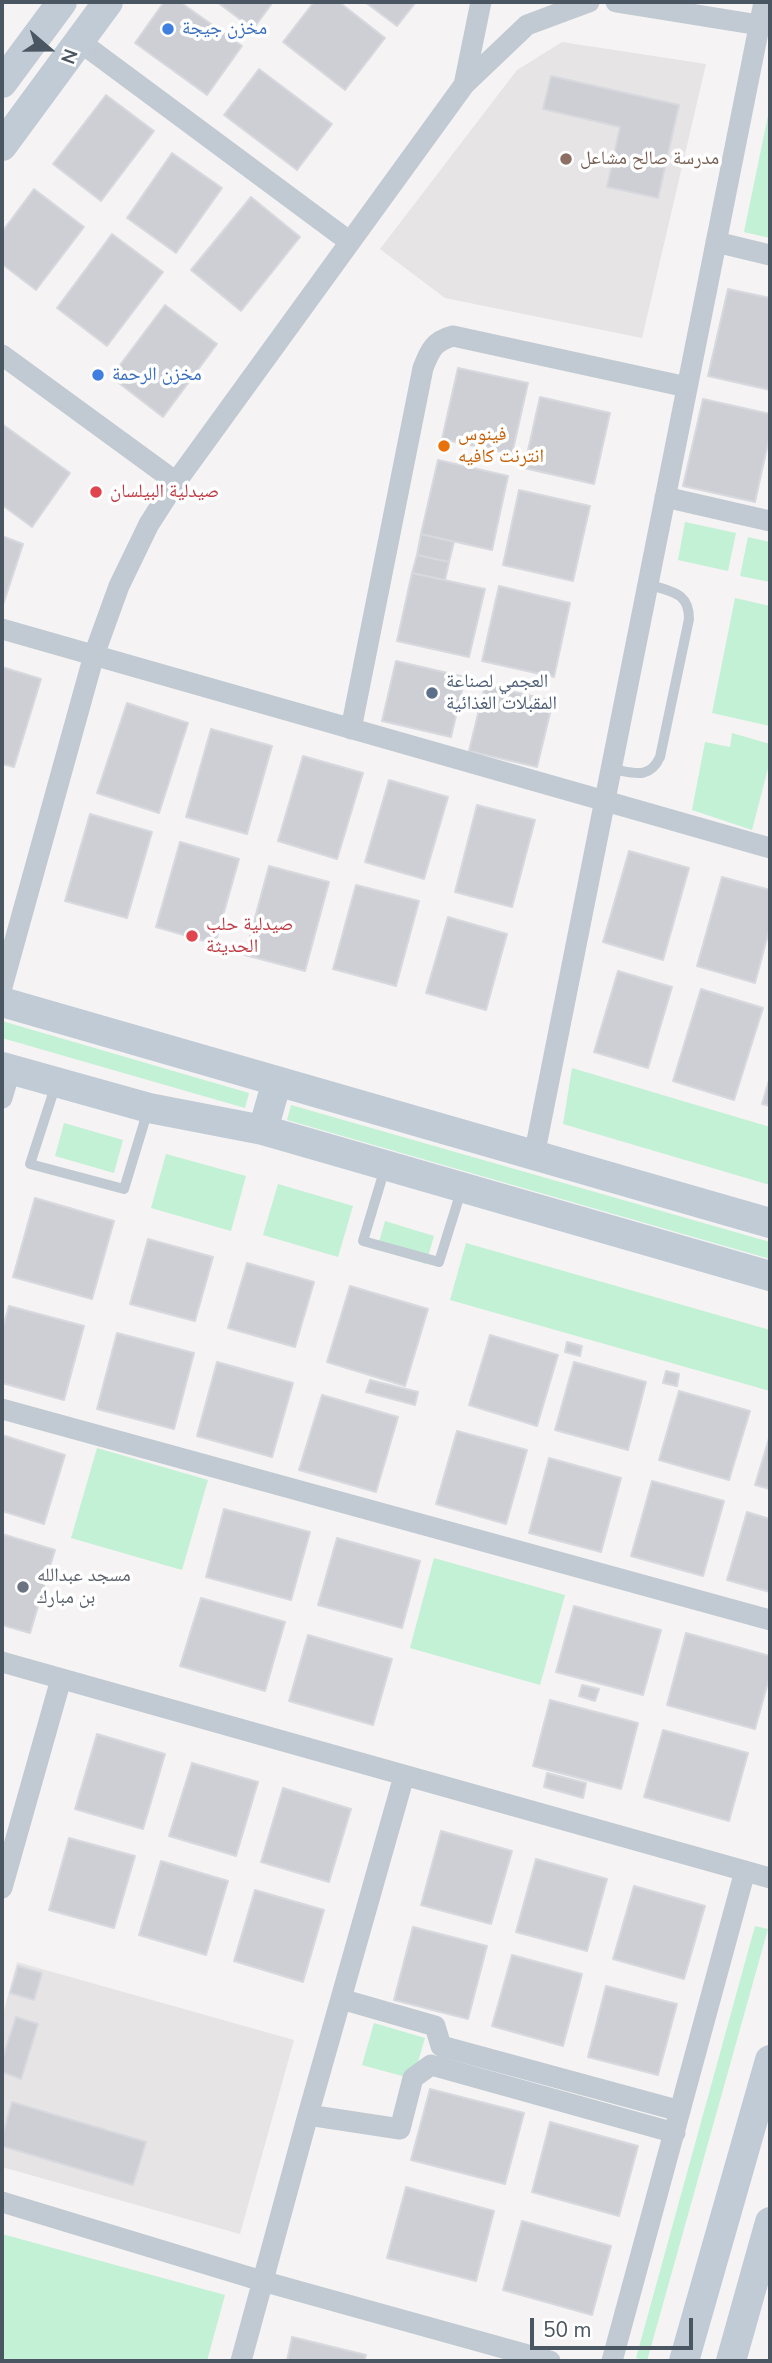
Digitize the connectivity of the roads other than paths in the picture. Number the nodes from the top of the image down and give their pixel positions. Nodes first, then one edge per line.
1 (62, 2) edge
2 (108, 2) edge
3 (481, 2) edge
4 (589, 2) edge
5 (616, 2) edge
6 (764, 2) edge
7 (759, 25) junction
8 (79, 41) junction
9 (2, 83) edge
10 (464, 85) junction
11 (6, 130) edge
12 (350, 242) junction
13 (716, 242) junction
14 (770, 255) edge
15 (2, 355) edge
16 (687, 387) junction
17 (176, 482) junction
18 (665, 497) junction
19 (770, 521) edge
20 (648, 584) junction
21 (2, 628) edge
22 (94, 655) junction
23 (351, 729) junction
24 (611, 769) junction
25 (605, 800) junction
26 (770, 848) edge
27 (2, 987) edge
28 (2, 1002) edge
29 (6, 1069) edge
30 (57, 1081) junction
31 (277, 1081) junction
32 (2, 1098) edge
33 (149, 1108) junction
34 (263, 1130) junction
35 (534, 1156) junction
36 (386, 1165) junction
37 (462, 1187) junction
38 (770, 1223) edge
39 (770, 1276) edge
40 (2, 1409) edge
41 (770, 1620) edge
42 (2, 1662) edge
43 (61, 1679) junction
44 (404, 1776) junction
45 (745, 1871) junction
46 (770, 1878) edge
47 (2, 1888) edge
48 (341, 1999) junction
49 (770, 2060) edge
50 (680, 2111) junction
51 (308, 2115) junction
52 (675, 2133) junction
53 (2, 2202) edge
54 (770, 2222) edge
55 (262, 2281) junction
56 (241, 2361) edge
57 (550, 2361) edge
58 (612, 2361) edge
59 (684, 2361) edge
60 (731, 2361) edge

1 - 9 main road
2 - 8 main road
3 - 10 street
4 - 10 street
5 - 7 street
6 - 7 street
7 - 13 street
8 - 11 main road
8 - 12 street
10 - 12 street
12 - 17 street
13 - 14 street
13 - 16 street
15 - 17 street
16 - 18 street
16 - 23 street
17 - 22 street
18 - 19 street
18 - 20 street
20 - 24 street
20 - 24 lane
21 - 22 street
22 - 23 street
22 - 27 street
23 - 25 street
24 - 25 street
25 - 26 street
25 - 35 street
28 - 31 main road
29 - 30 main road
29 - 32 street
30 - 33 main road
30 - 33 lane
31 - 34 main road
31 - 35 main road
33 - 34 main road
34 - 36 main road
35 - 38 main road
36 - 37 main road
36 - 37 lane
37 - 39 main road
40 - 41 street
42 - 43 street
43 - 44 street
43 - 47 street
44 - 45 street
44 - 48 street
45 - 46 street
45 - 50 street
48 - 50 street
48 - 51 street
49 - 59 main road
50 - 52 street
51 - 52 street
51 - 55 street
52 - 58 street
53 - 55 street
54 - 60 main road
55 - 56 street
55 - 57 street

